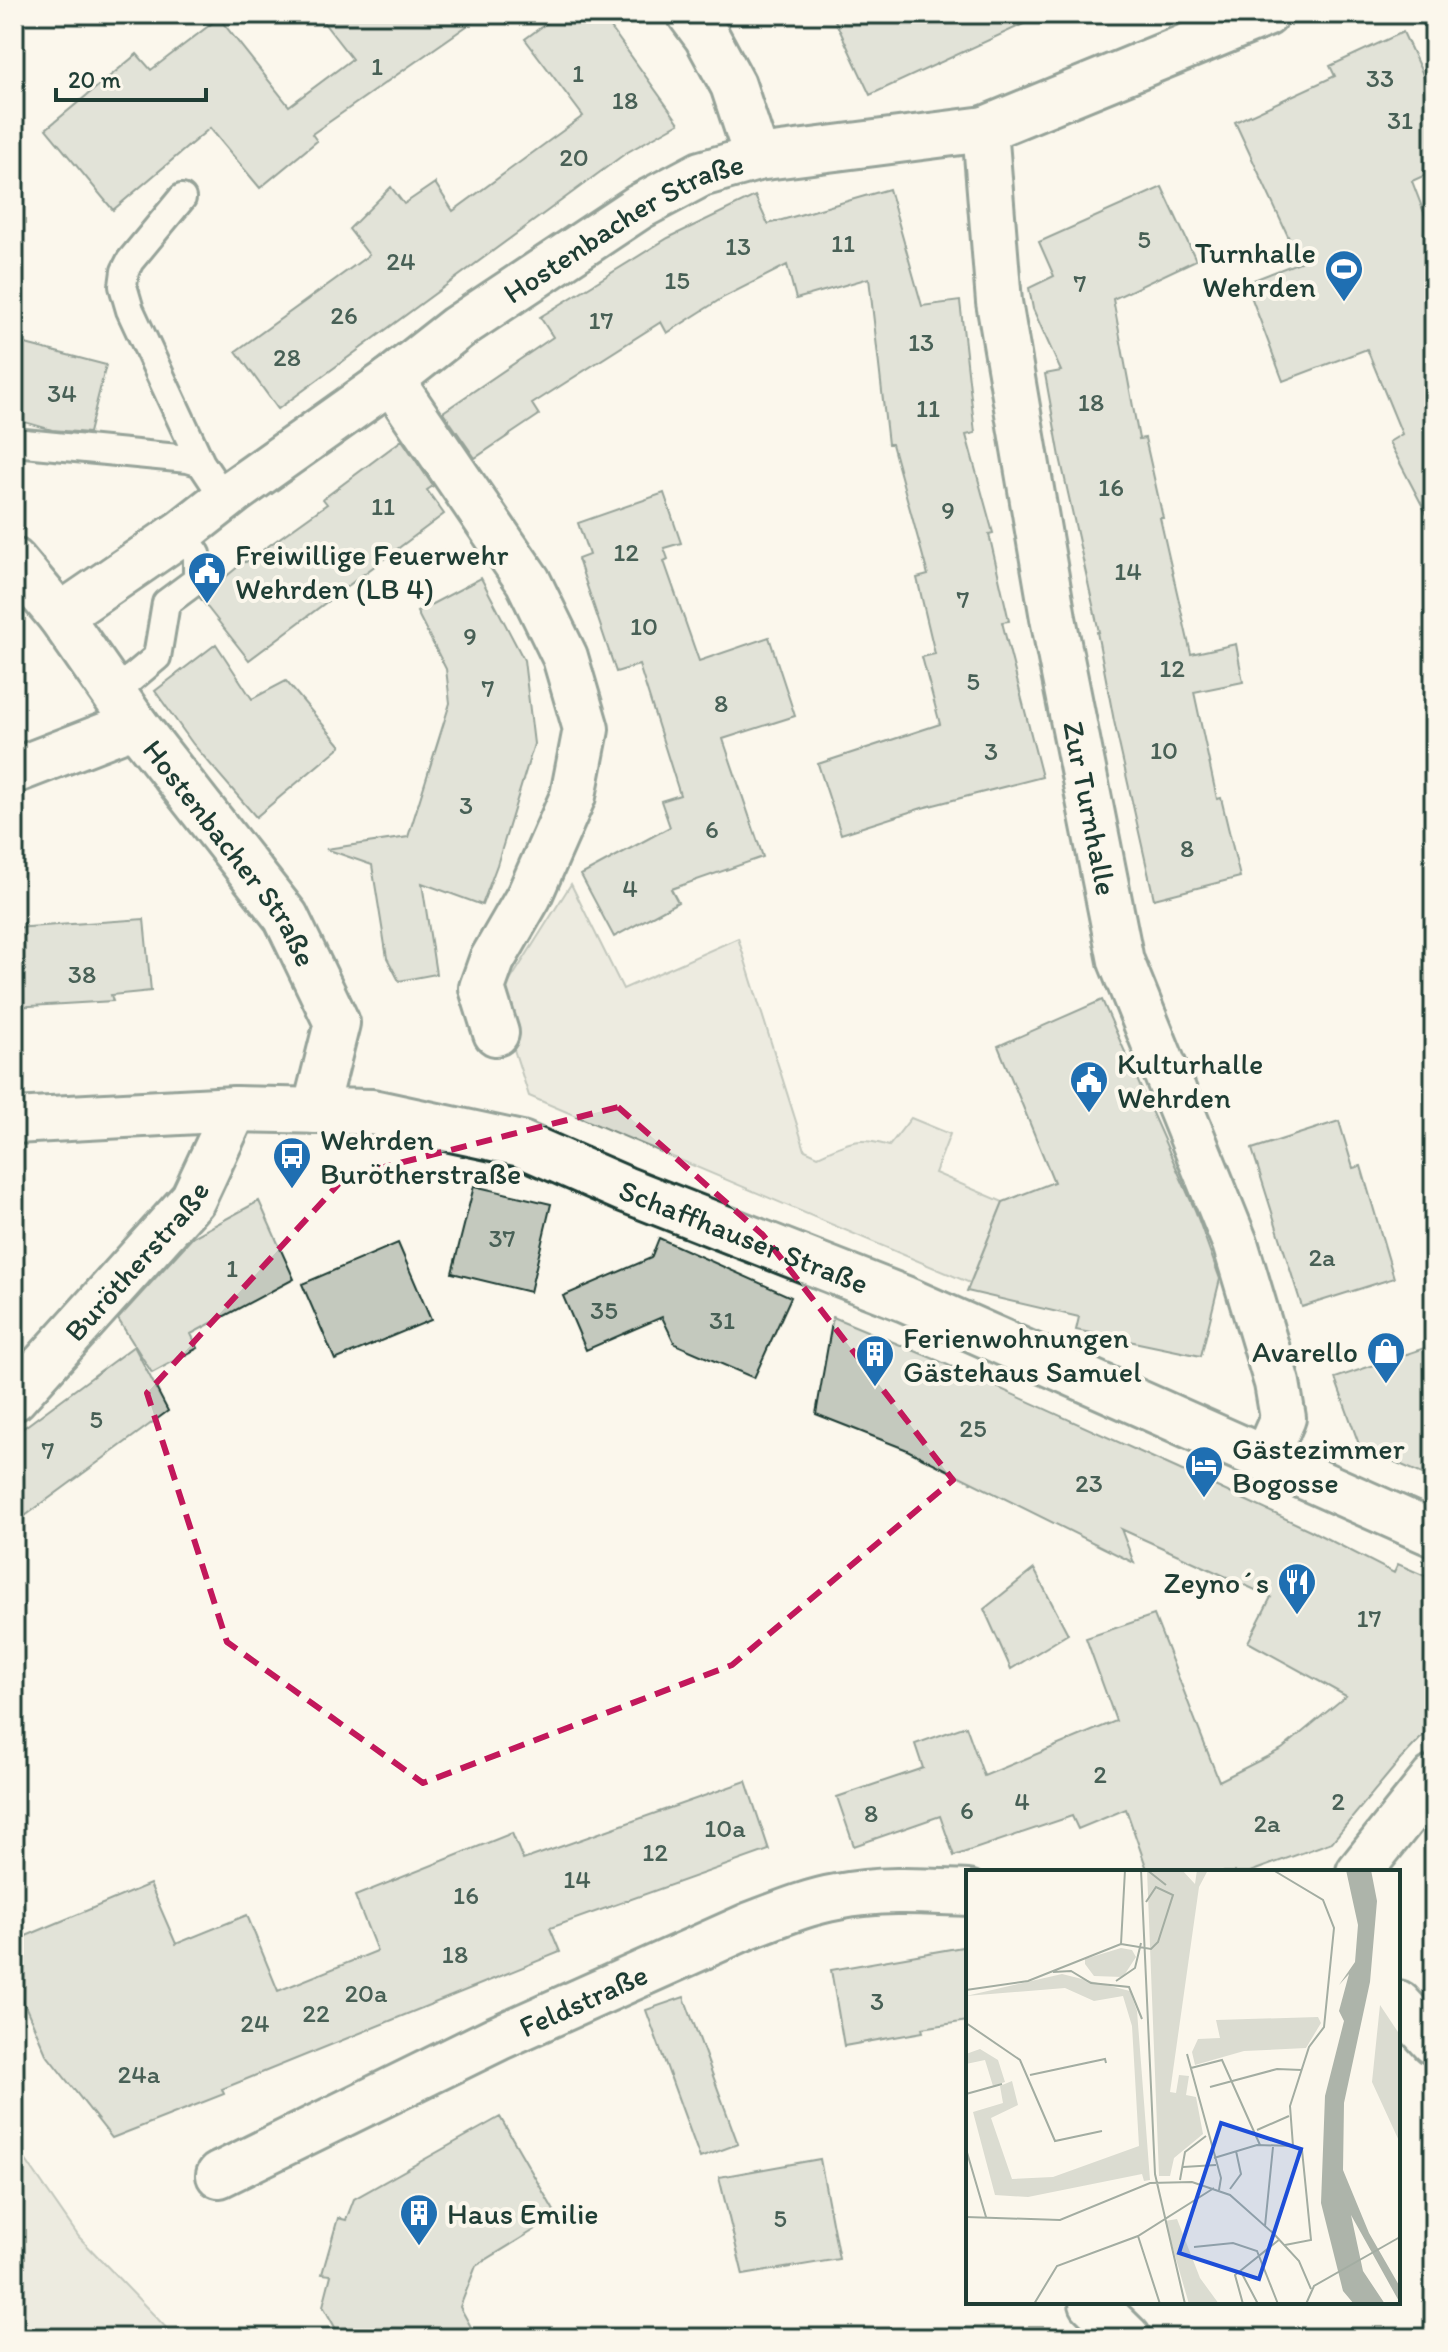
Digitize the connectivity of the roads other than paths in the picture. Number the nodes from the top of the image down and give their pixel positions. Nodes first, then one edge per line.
1 (690, 14) edge
2 (1266, 14) edge
3 (985, 129) junction
4 (757, 158) junction
5 (182, 198) dead end
6 (391, 380) junction
7 (14, 442) edge
8 (201, 463) junction
9 (225, 499) junction
10 (181, 533) junction
11 (14, 561) edge
12 (60, 616) junction
13 (124, 708) junction
14 (14, 771) edge
15 (496, 1033) dead end
16 (235, 1109) junction
17 (315, 1111) junction
18 (14, 1121) edge
19 (14, 1398) edge
20 (1265, 1459) junction
21 (1434, 1534) edge
22 (1434, 1778) edge
23 (1361, 1870) edge
24 (966, 1893) edge
25 (1400, 2005) edge
26 (1434, 2042) edge
27 (219, 2175) dead end
28 (1091, 2304) edge
29 (1094, 2304) edge
30 (1075, 2338) edge
31 (1128, 2338) edge

1 - 4 street
2 - 3 street, Hostenbacher Straße
3 - 4 street, Hostenbacher Straße
3 - 20 street, Zur Turnhalle
4 - 6 street, Hostenbacher Straße
5 - 8 lane
6 - 9 street, Hostenbacher Straße
6 - 15 street
7 - 8 lane
8 - 9 lane
9 - 10 street, Hostenbacher Straße
10 - 12 street, Hostenbacher Straße
10 - 13 lane
11 - 12 street, Hostenbacher Straße
12 - 13 street, Hostenbacher Straße
13 - 14 street
13 - 17 street, Hostenbacher Straße
16 - 17 street, Schaffhauser Straße
16 - 18 street, Schaffhauser Straße
16 - 19 street, Burötherstraße
17 - 20 street, Schaffhauser Straße
20 - 21 street, Schaffhauser Straße
22 - 23 street
24 - 27 street, Feldstraße
25 - 26 street
28 - 30 street
29 - 31 street

